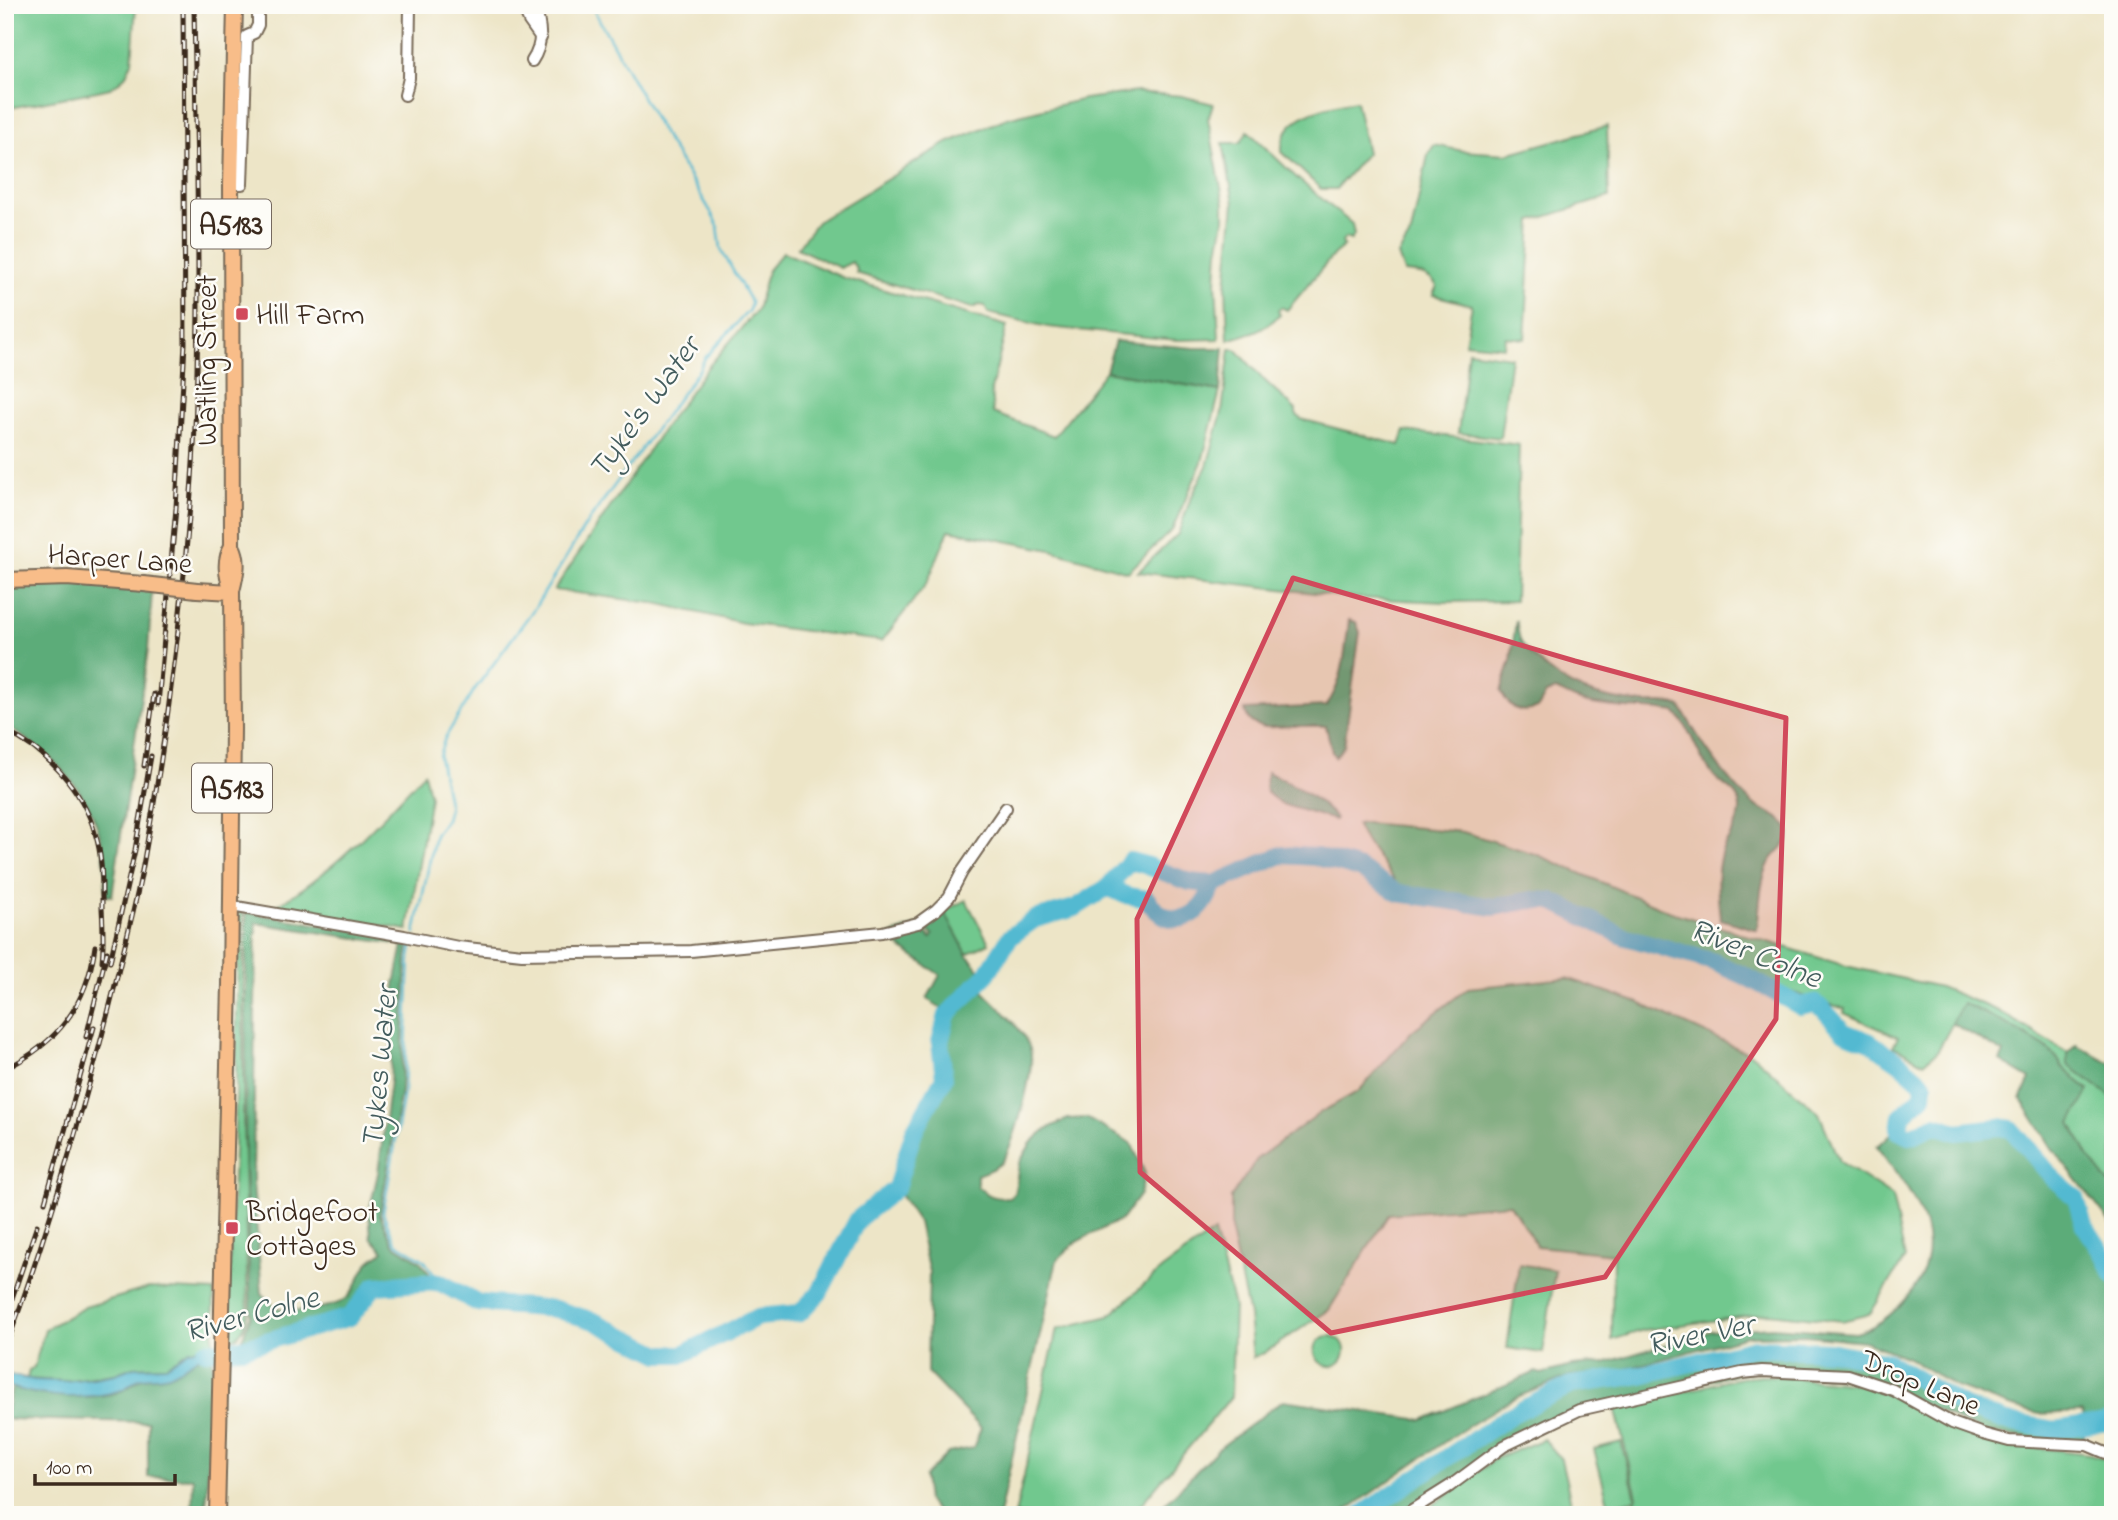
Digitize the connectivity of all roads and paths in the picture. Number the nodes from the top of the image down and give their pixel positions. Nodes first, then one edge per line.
1 (235, 5) edge
2 (258, 5) edge
3 (410, 5) edge
4 (522, 5) edge
5 (534, 5) edge
6 (241, 35) junction
7 (541, 38) junction
8 (532, 61) dead end
9 (405, 95) dead end
10 (5, 580) edge
11 (232, 592) junction
12 (1006, 808) dead end
13 (231, 906) junction
14 (2113, 1456) edge
15 (217, 1515) edge
16 (1404, 1515) edge

1 - 6 main road, Watling Street / A5183
2 - 6 street
3 - 9 street
4 - 7 street
5 - 7 street
6 - 11 main road, Watling Street / A5183
7 - 8 street
10 - 11 main road, Harper Lane, bridge
11 - 13 main road, A5183
12 - 13 street
13 - 15 main road, A5183
14 - 16 street, Drop Lane

